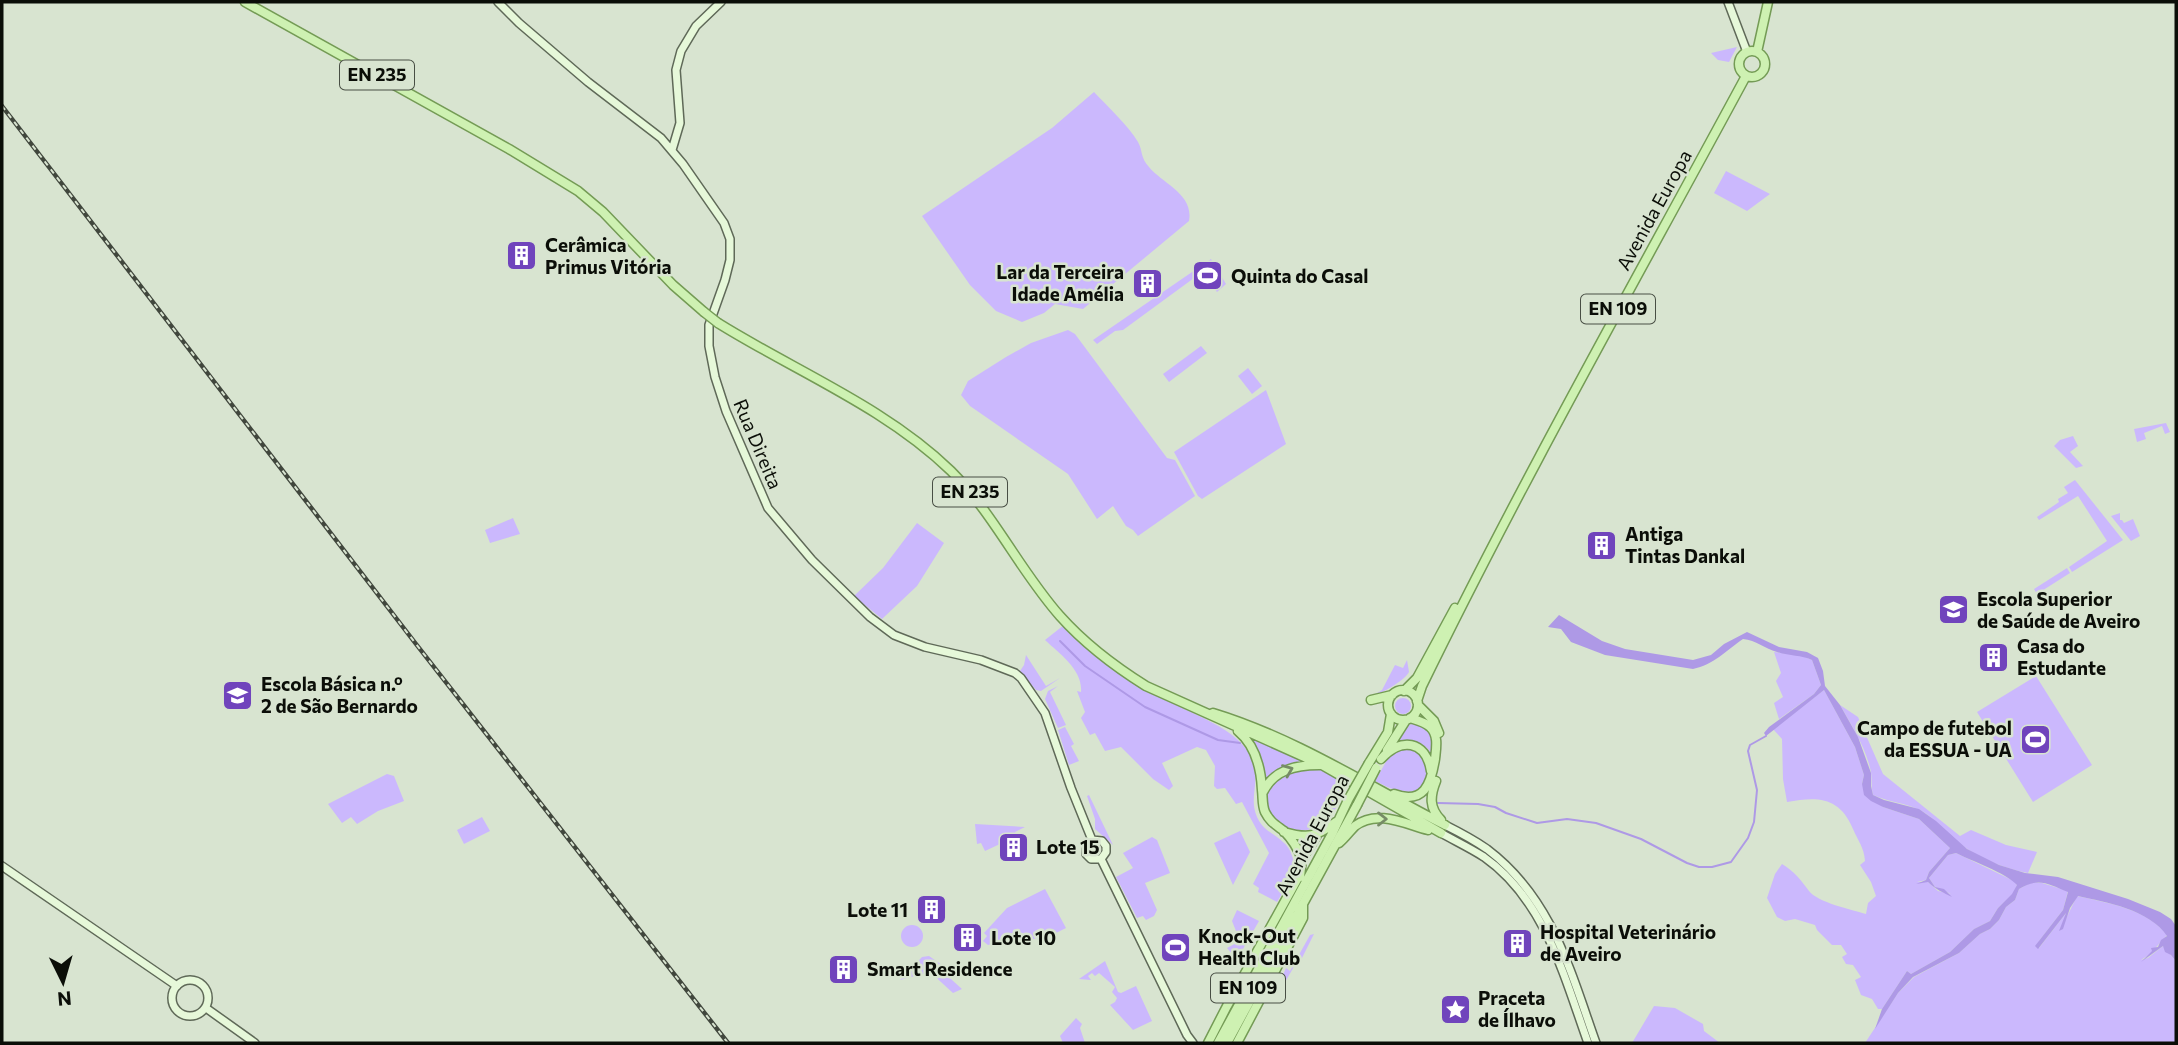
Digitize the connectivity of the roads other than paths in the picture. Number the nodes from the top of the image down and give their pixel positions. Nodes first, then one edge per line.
1 (245, 2) edge
2 (498, 2) edge
3 (721, 2) edge
4 (1728, 2) edge
5 (1768, 2) edge
6 (1747, 52) junction
7 (1757, 52) junction
8 (1746, 76) junction
9 (672, 150) junction
10 (1492, 545) junction
11 (1399, 692) junction
12 (1418, 703) junction
13 (1183, 704) junction
14 (1390, 712) junction
15 (1408, 719) junction
16 (1220, 721) junction
17 (1381, 759) junction
18 (1322, 765) junction
19 (1373, 766) junction
20 (1432, 778) junction
21 (1375, 787) junction
22 (1263, 792) junction
23 (1352, 802) junction
24 (1338, 820) junction
25 (1443, 829) junction
26 (1284, 832) junction
27 (1317, 835) junction
28 (1092, 840) junction
29 (1333, 849) junction
30 (1101, 859) junction
31 (1302, 859) junction
32 (2, 866) edge
33 (1300, 874) junction
34 (1303, 901) junction
35 (1283, 923) junction
36 (177, 986) junction
37 (206, 1009) junction
38 (1189, 1041) edge
39 (254, 1043) edge
40 (1208, 1043) edge
41 (1218, 1043) edge
42 (1227, 1043) edge
43 (1237, 1043) edge
44 (1588, 1043) edge
45 (1596, 1043) edge

1 - 13 main road, EN 235, bridge
2 - 9 main road, Rua Direita
3 - 9 main road
4 - 6 main road
5 - 7 main road, Avenida Europa / EN 109
6 - 7 main road
6 - 8 main road, Avenida Europa / EN 109
7 - 8 main road, Avenida Europa / EN 109
8 - 10 main road, Avenida Europa / EN 109
9 - 28 main road, Rua Direita
10 - 11 main road, Avenida Europa / EN 109
10 - 12 main road, Avenida Europa / EN 109
11 - 12 main road
11 - 14 main road, Avenida Europa / EN 109
11 - 14 main road
12 - 15 main road, Avenida Europa / EN 109
12 - 25 main road
13 - 16 main road, EN 235
13 - 21 main road, EN 235
14 - 15 main road
14 - 19 main road, Avenida Europa / EN 109
15 - 17 main road, Avenida Europa / EN 109
15 - 20 main road
16 - 18 main road, EN 235
16 - 22 main road
17 - 19 main road, Avenida Europa / EN 109
17 - 20 main road
22 -> 18 main road
18 - 25 main road, EN 235
19 - 23 main road, Avenida Europa / EN 109, bridge
20 - 21 main road
21 - 25 main road, EN 235
22 - 26 main road
23 - 24 main road, Avenida Europa / EN 109
23 - 29 main road, Avenida Europa / EN 109
24 - 27 main road
24 - 35 main road, Avenida Europa / EN 109
29 -> 25 main road
25 - 44 main road, EN 235
25 - 45 main road, EN 235
26 - 27 main road
26 - 31 main road
27 - 31 main road
28 - 30 main road, Rua Direita
28 - 30 main road, Rua Direita
29 - 34 main road, Avenida Europa / EN 109
30 - 38 main road, Rua Direita
31 - 33 main road
32 - 36 main road
33 - 35 main road
33 - 40 main road
34 - 42 main road, Avenida Europa / EN 109
34 - 43 main road
35 - 41 main road, Avenida Europa / EN 109
36 - 37 main road
36 - 37 main road
37 - 39 main road

